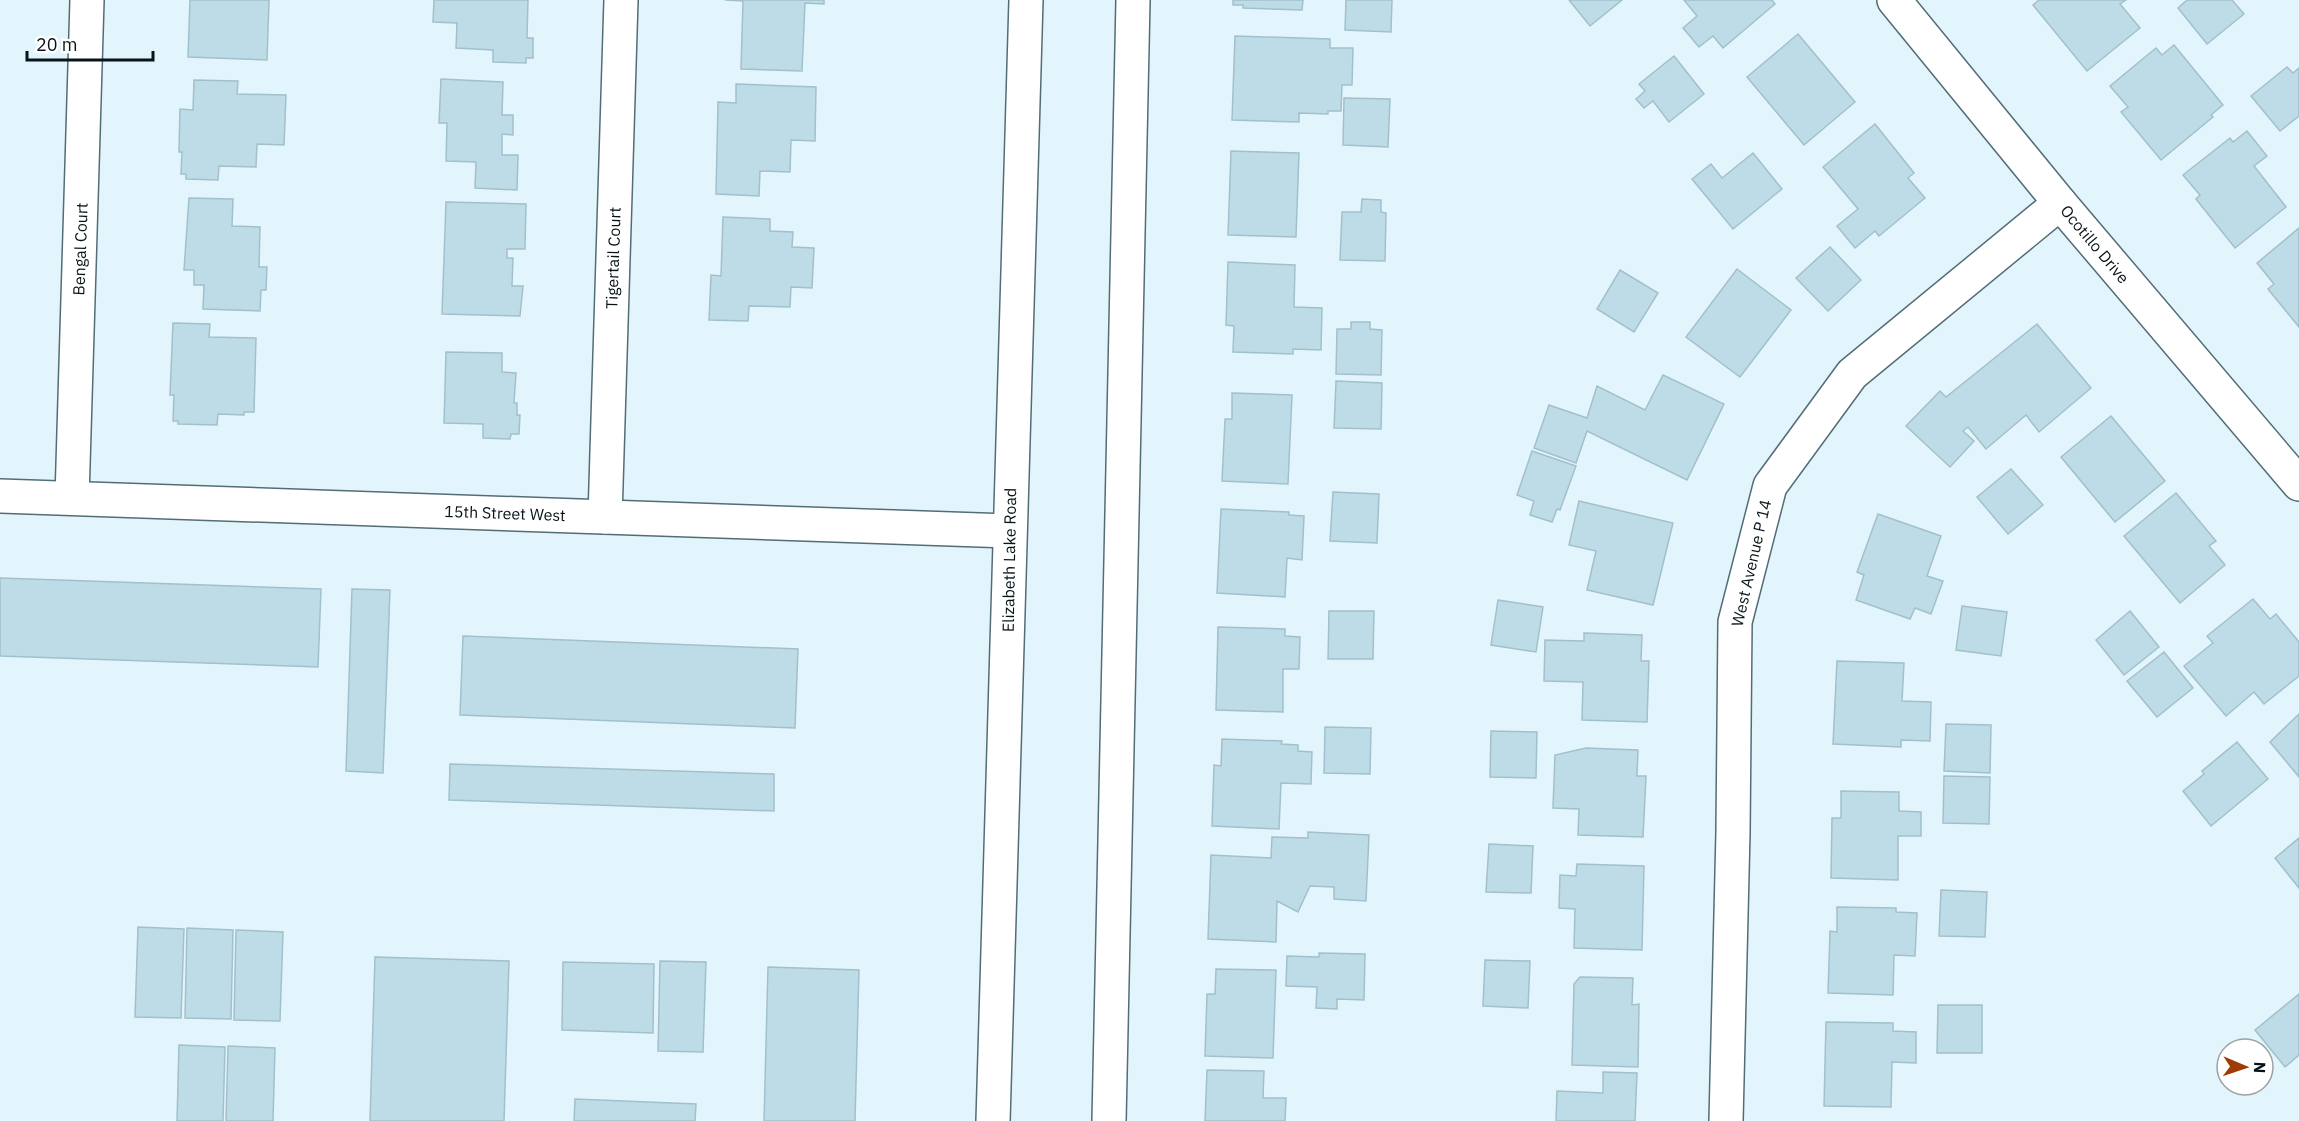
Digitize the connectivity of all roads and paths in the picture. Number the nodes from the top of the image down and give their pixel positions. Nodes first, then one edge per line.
1 (87, 0) edge
2 (621, 0) edge
3 (1026, 0) edge
4 (1133, 0) edge
5 (1894, 0) edge
6 (2060, 203) junction
7 (2299, 484) edge
8 (0, 496) edge
9 (72, 498) junction
10 (605, 517) junction
11 (1009, 531) junction
12 (993, 1121) edge
13 (1109, 1121) edge
14 (1726, 1121) edge

1 - 9 street, Bengal Court
2 - 10 street, Tigertail Court
3 - 11 street, Elizabeth Lake Road
4 - 13 street
5 - 6 street, Ocotillo Drive
6 - 7 street, Ocotillo Drive
6 - 14 street, West Avenue P 14
8 - 9 street, 15th Street West
9 - 10 street, 15th Street West
10 - 11 street, 15th Street West
11 - 12 street, Elizabeth Lake Road

